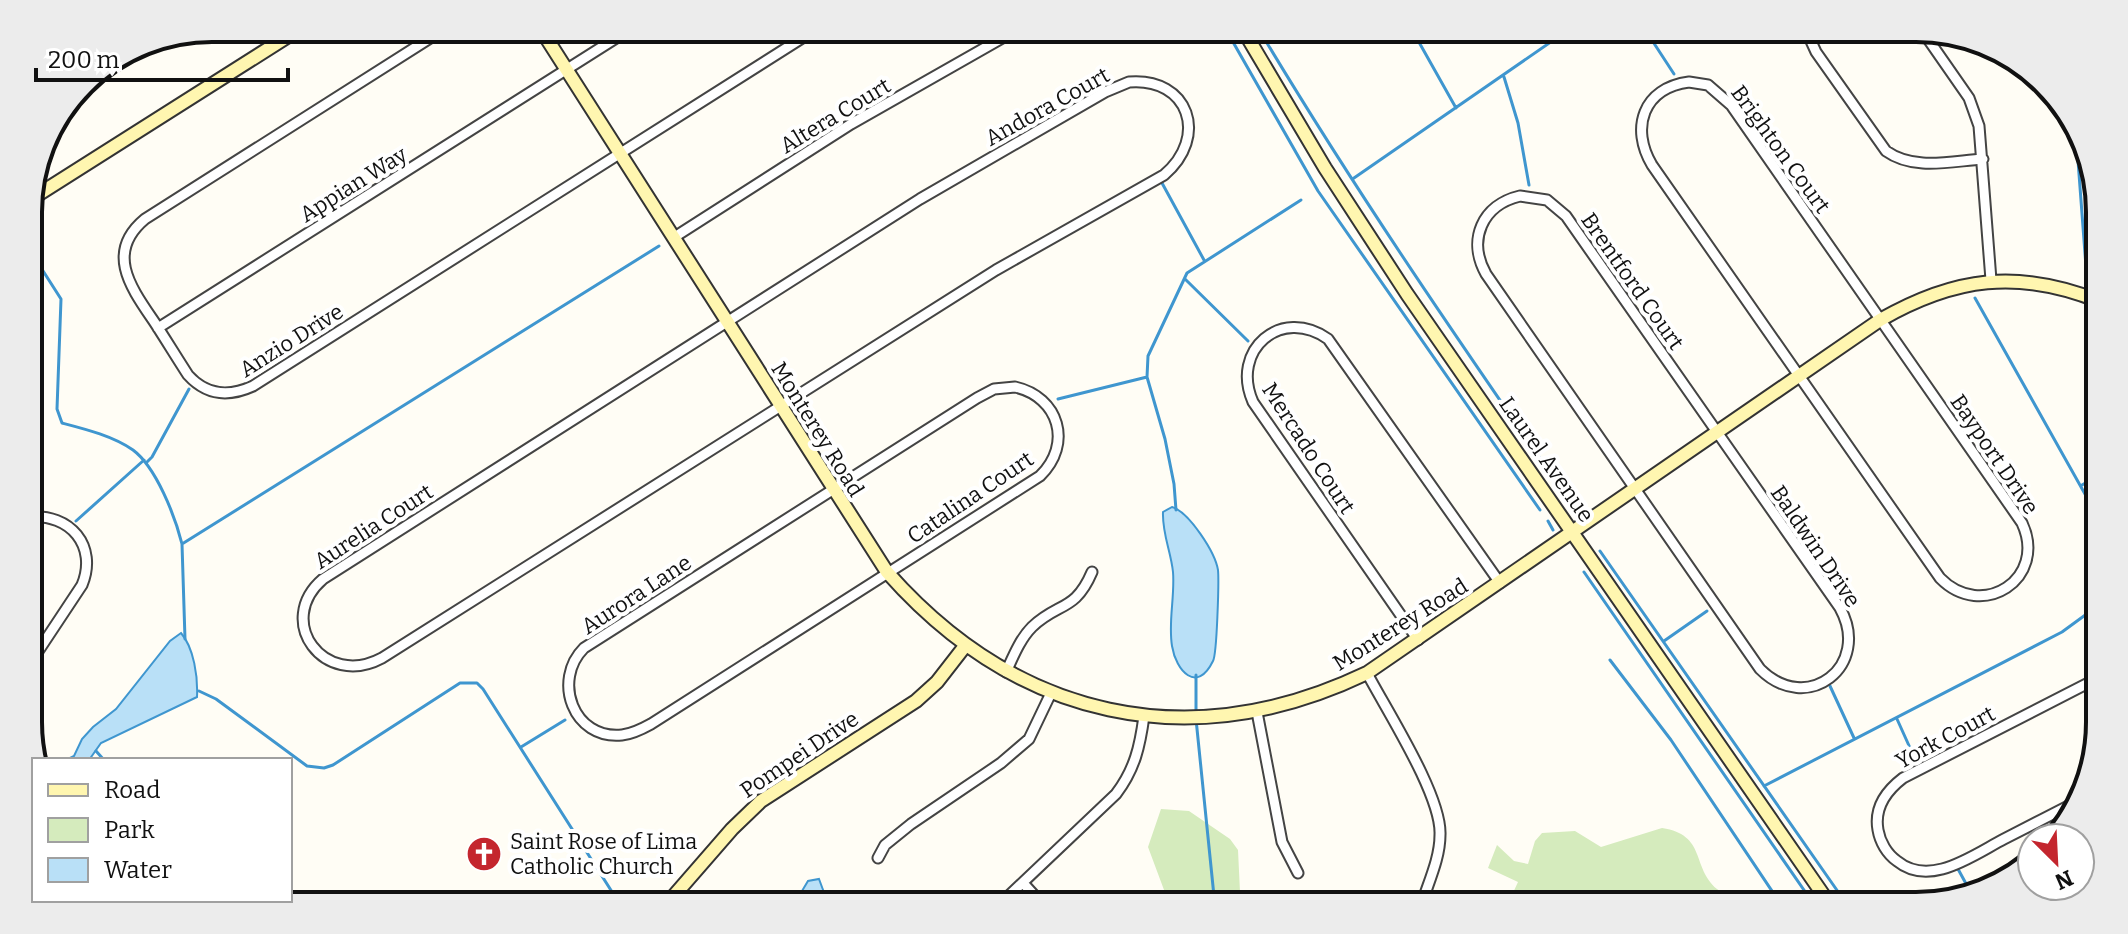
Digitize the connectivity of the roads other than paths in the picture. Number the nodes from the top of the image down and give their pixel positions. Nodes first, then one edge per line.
1 (279, 42) edge
2 (424, 42) edge
3 (549, 42) edge
4 (609, 42) edge
5 (796, 42) edge
6 (995, 42) edge
7 (1250, 42) edge
8 (1811, 42) edge
9 (1931, 43) edge
10 (566, 69) junction
11 (620, 154) junction
12 (1983, 159) junction
13 (43, 192) edge
14 (673, 238) junction
15 (1991, 280) junction
16 (2086, 297) edge
17 (1880, 320) junction
18 (727, 321) junction
19 (158, 328) junction
20 (1799, 377) junction
21 (779, 405) junction
22 (1717, 433) junction
23 (833, 489) junction
24 (1635, 490) junction
25 (42, 517) edge
26 (1574, 533) junction
27 (887, 572) junction
28 (1092, 572) dead end
29 (1500, 583) junction
30 (1418, 640) junction
31 (42, 645) edge
32 (965, 646) junction
33 (1006, 672) junction
34 (1367, 673) junction
35 (2086, 684) edge
36 (1051, 693) junction
37 (1257, 712) junction
38 (1144, 716) junction
39 (2061, 810) edge
40 (878, 858) dead end
41 (1298, 873) dead end
42 (1023, 883) junction
43 (677, 892) edge
44 (1013, 892) edge
45 (1031, 892) edge
46 (1425, 892) edge
47 (1821, 892) edge

1 - 13 street
2 - 19 street, Anzio Drive
3 - 10 street, Monterey Road
4 - 10 street, Appian Way
5 - 11 street
6 - 14 street, Altera Court
7 - 26 street, Laurel Avenue
8 - 12 street
9 - 12 street
10 - 11 street, Monterey Road
10 - 19 street, Appian Way
11 - 14 street, Monterey Road
11 - 19 street, Anzio Drive
12 - 15 street
14 - 18 street, Monterey Road
15 - 16 street, Monterey Road
15 - 17 street, Monterey Road
17 - 20 street, Monterey Road
17 - 20 street, Bayport Drive
17 - 20 street, Brighton Court
18 - 21 street, Monterey Road
18 - 21 street, Andora Court
18 - 21 street, Aurelia Court
20 - 22 street, Monterey Road
21 - 23 street, Monterey Road
22 - 24 street, Monterey Road
22 - 24 street, Baldwin Drive
22 - 24 street, Brentford Court
23 - 27 street, Monterey Road
23 - 27 street, Catalina Court
23 - 27 street, Aurora Lane
24 - 26 street, Monterey Road
25 - 31 street
26 - 29 street, Monterey Road
26 - 47 street, Laurel Avenue
27 - 32 street, Monterey Road
28 - 33 street
29 - 30 street, Monterey Road
29 - 30 street, Mercado Court
30 - 34 street, Monterey Road
32 - 33 street, Monterey Road
32 - 43 street, Pompei Drive
33 - 36 street, Monterey Road
34 - 37 street, Monterey Road
34 - 46 street
35 - 39 street, York Court
36 - 38 street, Monterey Road
36 - 40 street
37 - 38 street, Monterey Road
37 - 41 street
38 - 42 street
42 - 44 street
42 - 45 street

